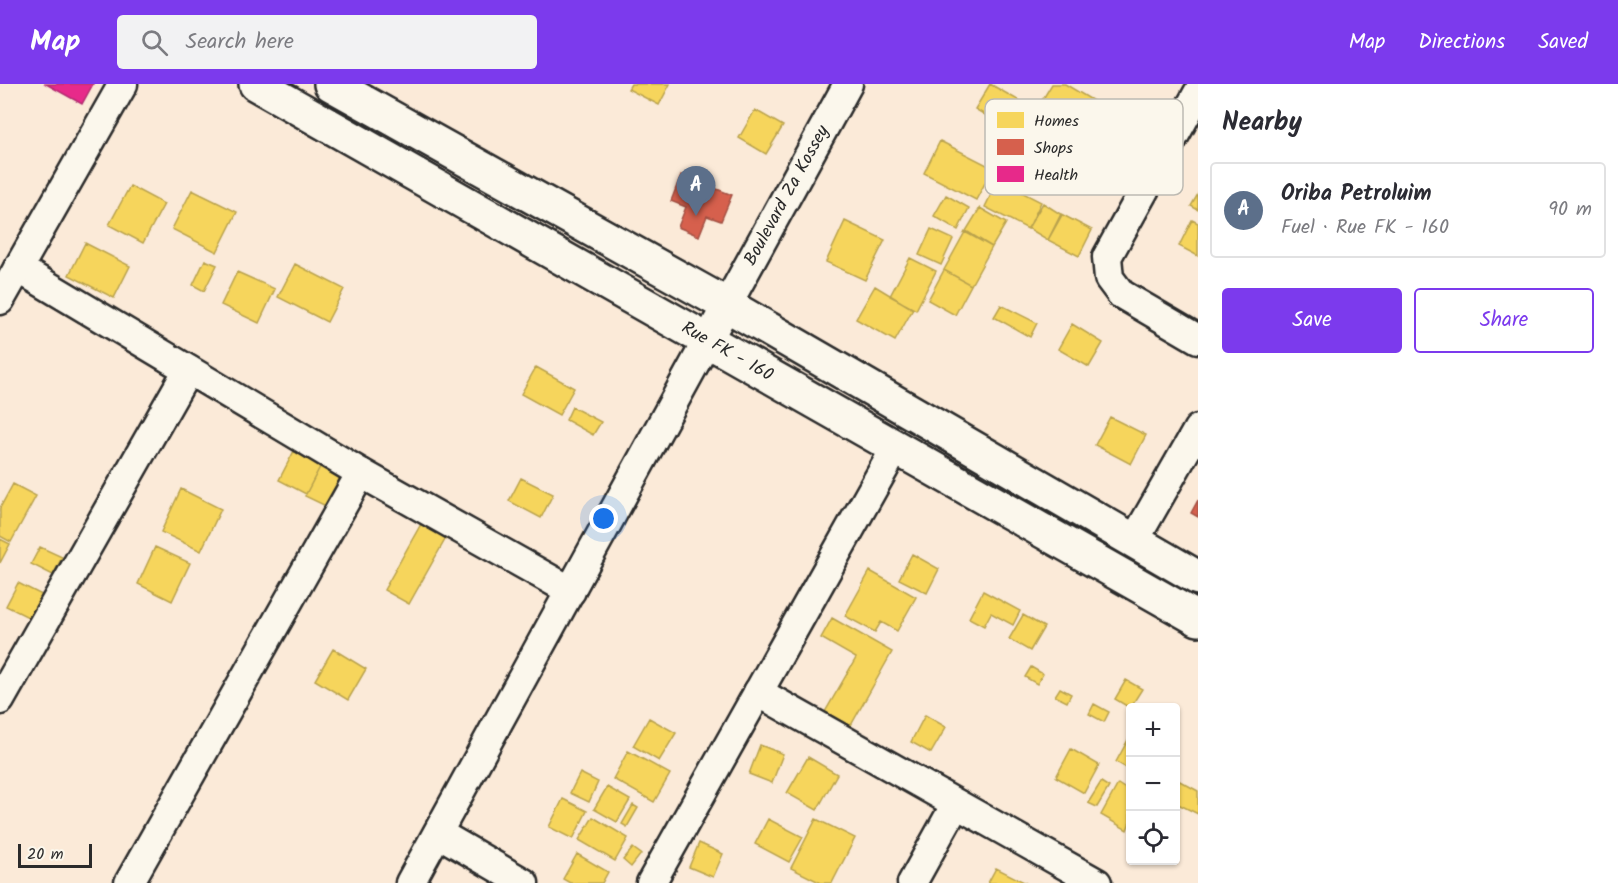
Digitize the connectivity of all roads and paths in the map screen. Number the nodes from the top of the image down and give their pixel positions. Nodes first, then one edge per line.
1 (123, 84) edge
2 (256, 84) edge
3 (331, 84) edge
4 (848, 84) edge
5 (1198, 93) edge
6 (1183, 120) edge
7 (1141, 195) edge
8 (18, 268) junction
9 (0, 300) edge
10 (728, 305) junction
11 (1198, 339) edge
12 (708, 341) junction
13 (188, 370) junction
14 (1198, 429) edge
15 (895, 448) junction
16 (361, 473) junction
17 (1134, 541) junction
18 (1198, 578) edge
19 (571, 591) junction
20 (1198, 619) edge
21 (758, 692) junction
22 (0, 700) edge
23 (956, 804) junction
24 (438, 833) junction
25 (129, 883) edge
26 (410, 883) edge
27 (524, 883) edge
28 (651, 883) edge
29 (912, 883) edge
30 (1097, 883) edge

1 - 8 street
2 - 12 main road, Rue FK - 160
3 - 10 main road
4 - 10 street, Boulevard Za Kossey
5 - 6 street
7 - 11 street
8 - 9 street
8 - 13 street
10 - 12 street, Boulevard Za Kossey
10 - 17 main road
12 - 15 main road, Rue FK - 160
12 - 19 street, Boulevard Za Kossey
13 - 16 street
13 - 22 street
14 - 17 street
15 - 20 main road, Rue FK - 160
15 - 21 street
16 - 19 street
16 - 25 street
17 - 18 main road
19 - 24 street, Boulevard Za Kossey
21 - 23 street
21 - 28 street
23 - 29 street
23 - 30 street
24 - 26 street, Boulevard Za Kossey
24 - 27 street

